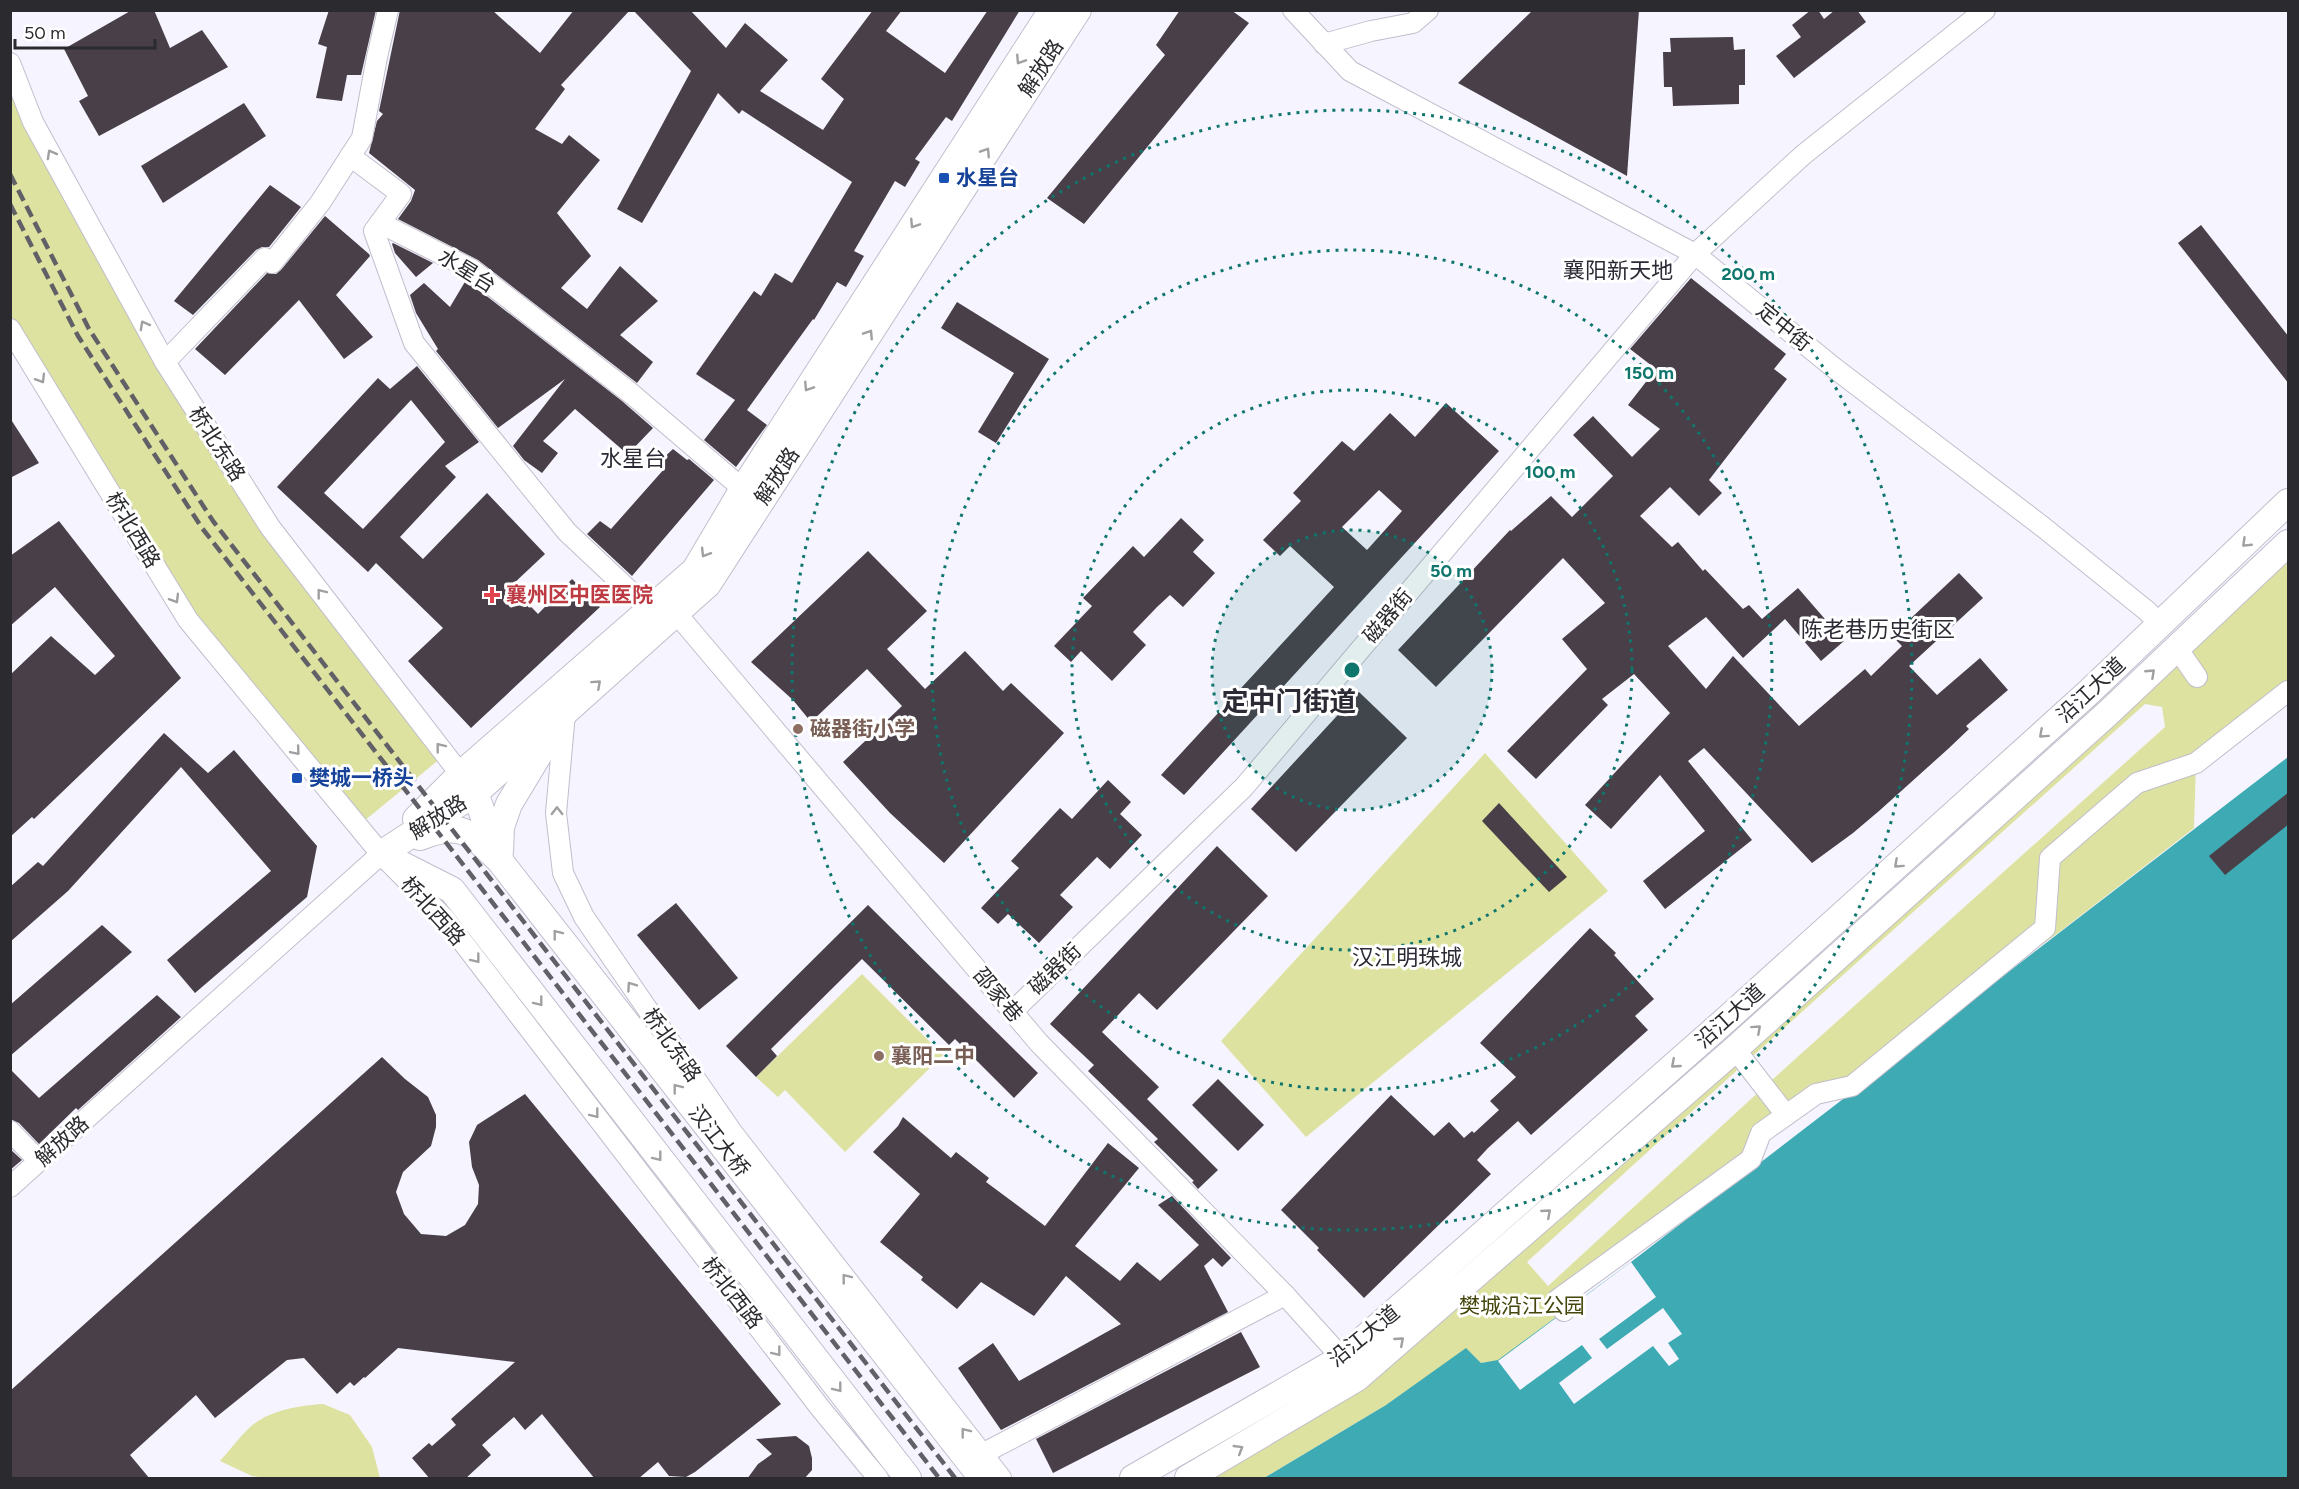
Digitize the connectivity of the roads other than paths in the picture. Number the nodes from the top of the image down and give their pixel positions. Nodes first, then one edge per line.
1 (388, 10) edge
2 (1052, 10) edge
3 (1078, 10) edge
4 (1293, 10) edge
5 (1428, 10) edge
6 (1985, 10) edge
7 (1324, 44) junction
8 (10, 63) edge
9 (350, 156) junction
10 (380, 223) junction
11 (1695, 254) junction
12 (10, 329) edge
13 (165, 362) junction
14 (743, 489) junction
15 (2289, 502) edge
16 (2289, 543) edge
17 (650, 610) junction
18 (676, 613) junction
19 (2161, 625) junction
20 (2177, 648) junction
21 (2197, 677) dead end
22 (2289, 691) edge
23 (565, 713) junction
24 (468, 784) junction
25 (381, 854) junction
26 (500, 861) junction
27 (1012, 1012) junction
28 (1735, 1049) junction
29 (1786, 1115) junction
30 (10, 1131) edge
31 (39, 1161) junction
32 (10, 1187) edge
33 (1285, 1295) junction
34 (1564, 1311) dead end
35 (1342, 1358) junction
36 (982, 1466) edge
37 (878, 1479) edge
38 (908, 1479) edge
39 (1001, 1479) edge
40 (1133, 1479) edge
41 (1188, 1479) edge

1 - 9 street
2 -> 14 main road, 解放路
18 -> 3 main road, 解放路
4 - 7 street, 定中街
5 - 7 street
6 - 11 street, 磁器街
7 - 11 street, 定中街
13 -> 8 street, 桥北东路
9 - 10 street
9 - 13 street
10 - 14 street, 水星台
10 - 17 street
11 - 19 street, 定中街
11 - 27 street, 磁器街
12 -> 25 street, 桥北西路
24 -> 13 street, 桥北东路
14 -> 17 main road, 解放路
15 -> 19 main road, 沿江大道
16 - 20 main road, 沿江大道
17 - 24 main road, 解放路
23 -> 18 main road, 解放路
18 - 27 street, 邵家巷
19 -> 35 main road, 沿江大道
20 - 21 street
28 -> 20 main road, 沿江大道
22 - 29 street
23 - 24 main road, 解放路
23 - 26 main road
36 -> 23 street, 桥北东路
24 - 25 main road, 解放路
24 - 26 main road, 汉江大桥
25 - 26 main road
25 - 31 street, 解放路
25 -> 37 street, 桥北西路
25 -> 38 main road
36 -> 26 main road, 汉江大桥
27 - 33 street, 邵家巷
28 - 29 street
41 -> 28 main road, 沿江大道
29 - 34 street
30 - 31 street
31 - 32 street, 解放路
33 - 35 street, 邵家巷
33 - 36 street
35 - 40 main road, 沿江大道
36 - 39 street, 桥北东路

